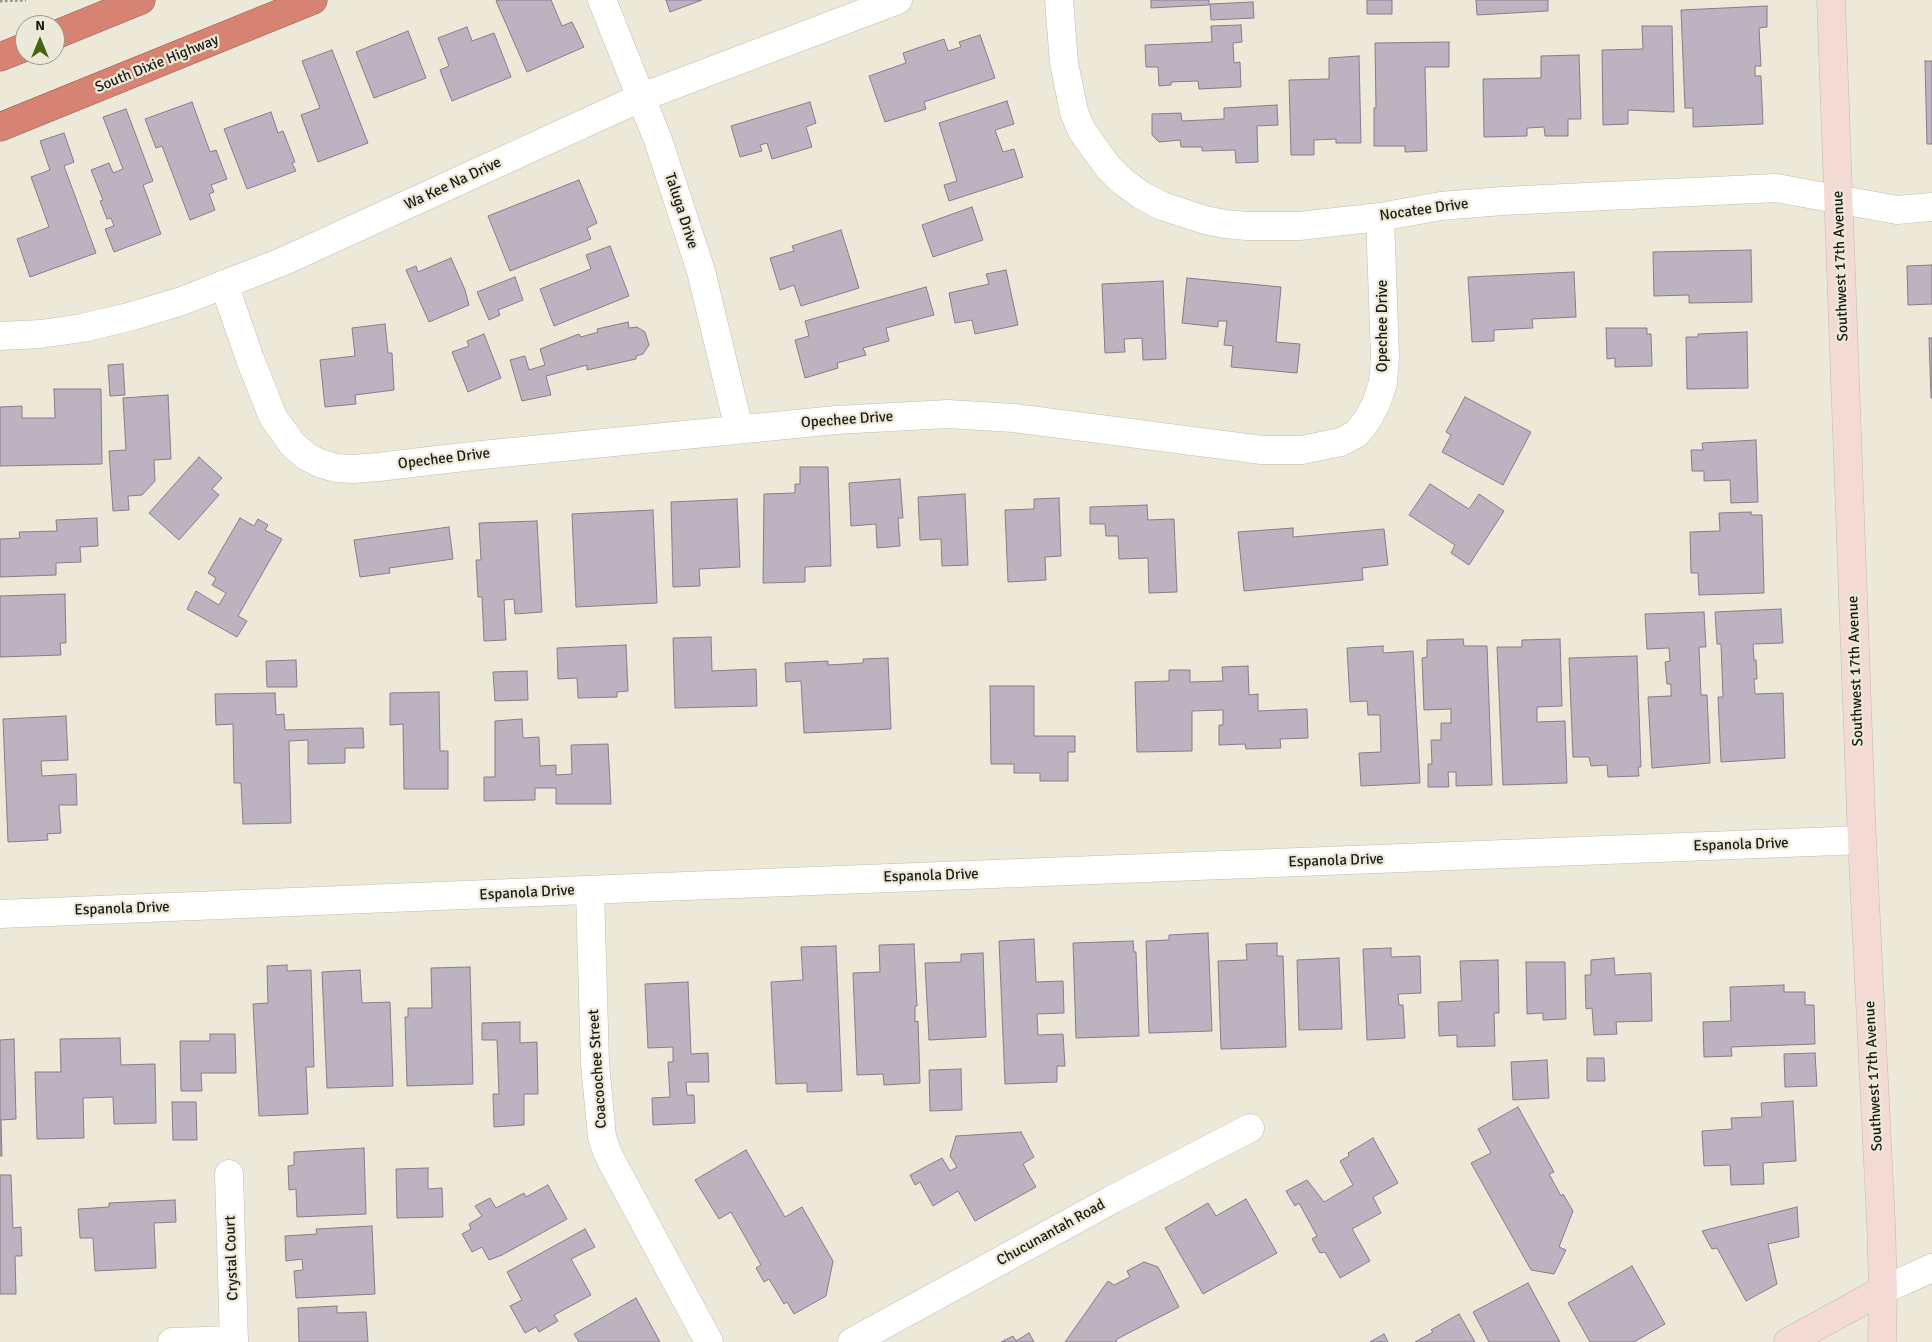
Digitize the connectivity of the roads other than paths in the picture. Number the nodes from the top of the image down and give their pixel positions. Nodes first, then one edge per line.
1 (141, 0) edge
2 (313, 0) edge
3 (602, 0) edge
4 (898, 0) edge
5 (1059, 0) edge
6 (1830, 0) edge
7 (65, 30) edge
8 (15, 51) edge
9 (0, 57) edge
10 (642, 97) junction
11 (0, 127) edge
12 (1839, 200) junction
13 (1932, 207) edge
14 (1380, 216) junction
15 (224, 284) junction
16 (0, 336) edge
17 (739, 429) junction
18 (1862, 840) junction
19 (590, 890) junction
20 (0, 914) edge
21 (1250, 1128) dead end
22 (229, 1174) dead end
23 (1932, 1268) edge
24 (1883, 1290) junction
25 (234, 1341) edge
26 (172, 1342) edge
27 (709, 1342) edge
28 (852, 1342) edge
29 (1788, 1342) edge
30 (1882, 1342) edge

1 - 7 highway
2 - 11 highway, South Dixie Highway
3 - 10 street, Taluga Drive
4 - 10 street, Wa Kee Na Drive
5 - 14 street, Nocatee Drive
6 - 12 main road, Southwest 17th Avenue
8 - 9 highway
10 - 15 street, Wa Kee Na Drive
10 - 17 street, Taluga Drive
12 - 13 street, Nocatee Drive
12 - 14 street, Nocatee Drive
12 - 18 main road, Southwest 17th Avenue
14 - 17 street, Opechee Drive
15 - 16 street, Wa Kee Na Drive
15 - 17 street, Opechee Drive
18 - 19 street, Espanola Drive
18 - 24 main road, Southwest 17th Avenue
19 - 20 street, Espanola Drive
19 - 27 street, Coacoochee Street
21 - 28 street, Chucunantah Road
22 - 25 street, Crystal Court
23 - 24 street
24 - 29 main road
24 - 30 main road, Southwest 17th Avenue
25 - 26 street

